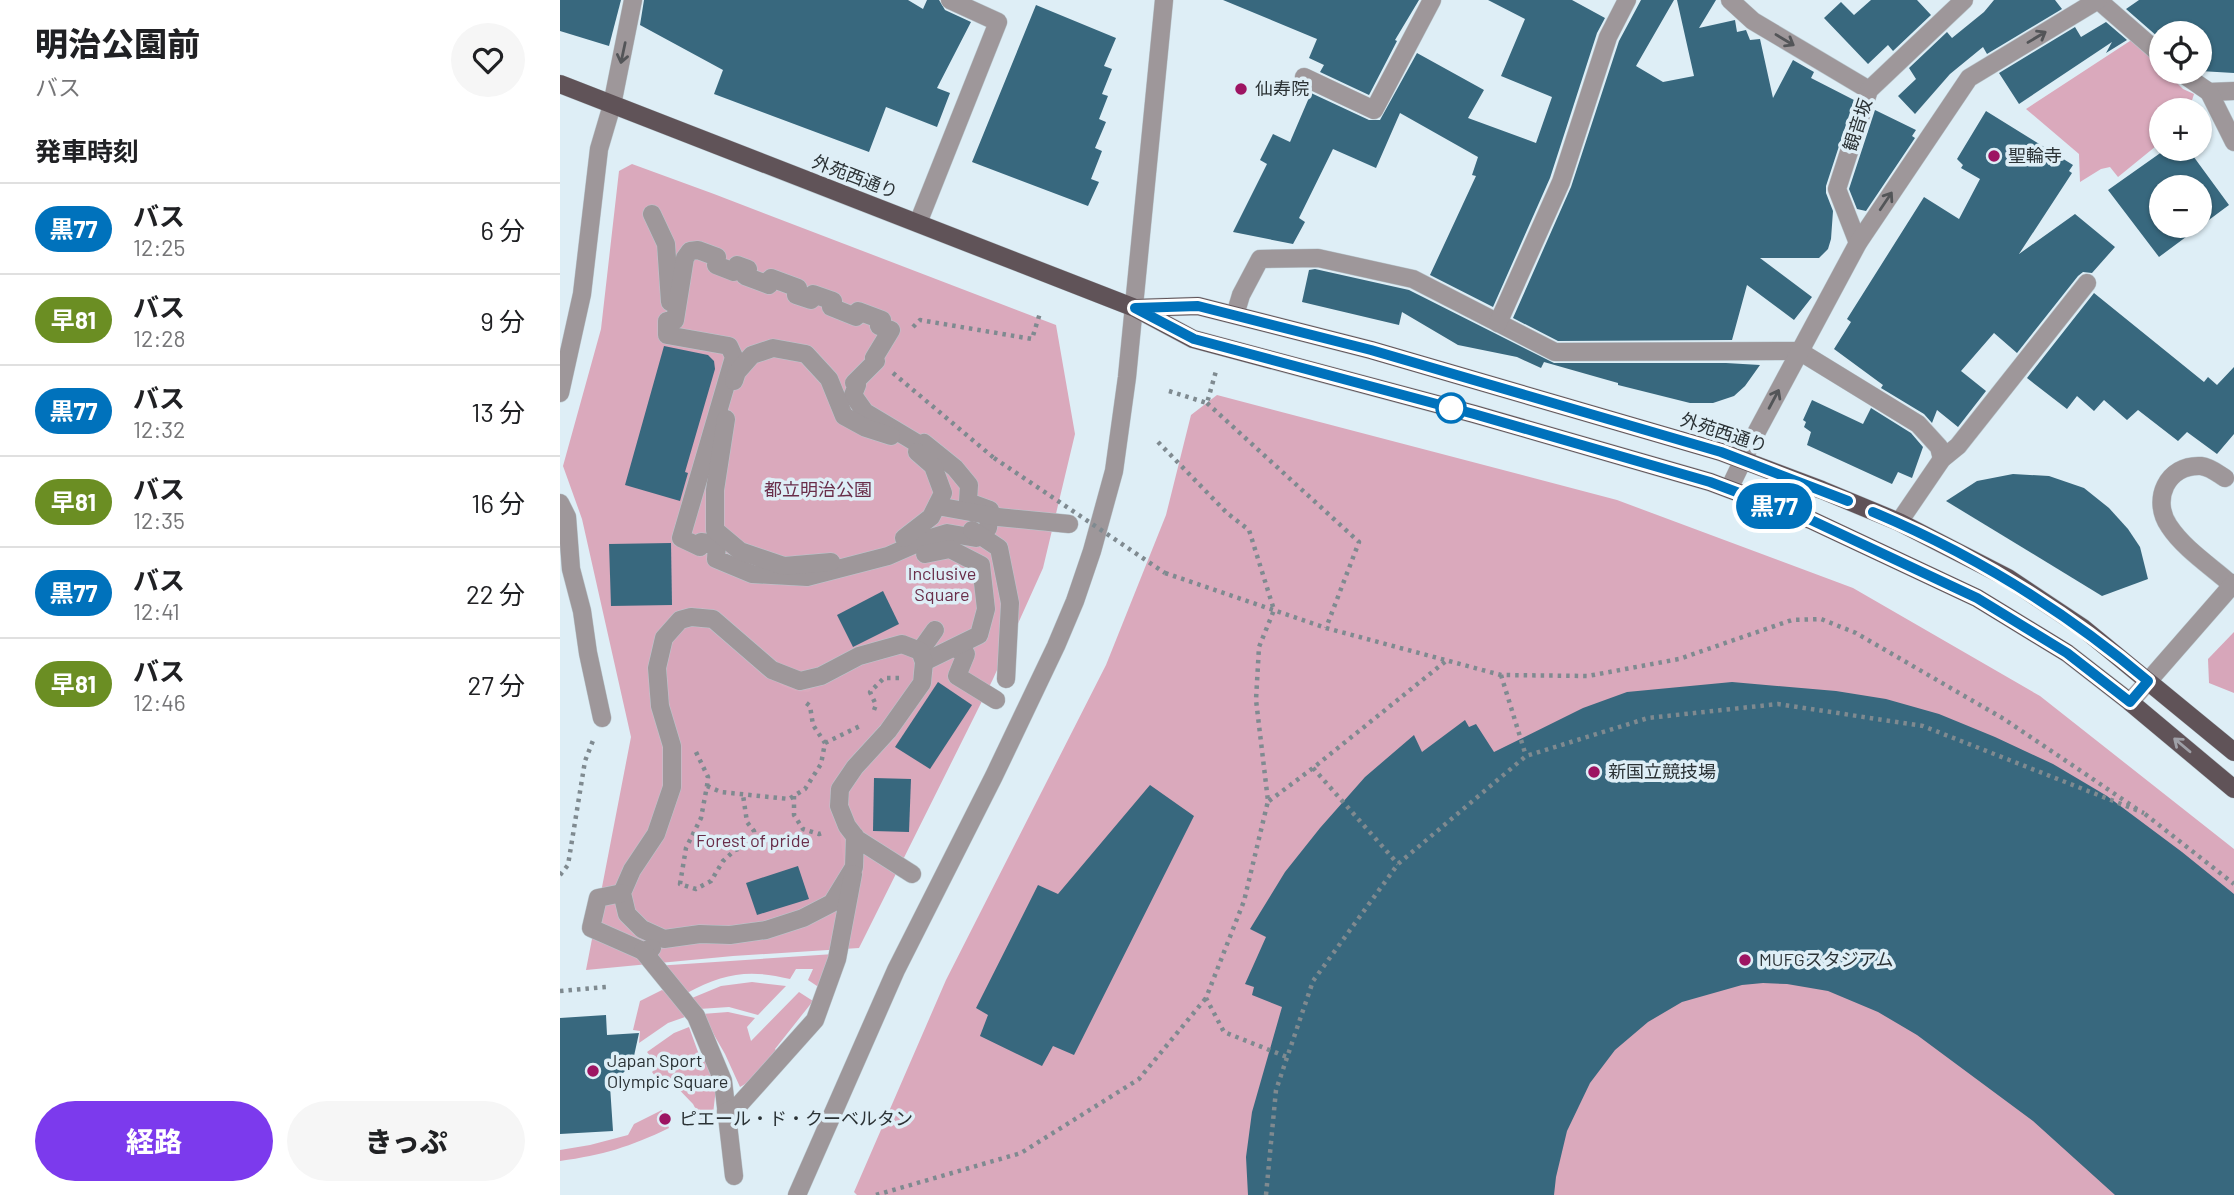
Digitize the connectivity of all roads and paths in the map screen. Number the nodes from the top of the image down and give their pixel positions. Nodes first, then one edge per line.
1 (633, 0) edge
2 (950, 0) edge
3 (1164, 0) edge
4 (1432, 0) edge
5 (1627, 0) edge
6 (1730, 0) edge
7 (1964, 0) edge
8 (2098, 0) edge
9 (2149, 45) edge
10 (1304, 77) dead end
11 (560, 84) edge
12 (2197, 84) edge
13 (1869, 90) junction
14 (2234, 91) edge
15 (2209, 92) junction
16 (612, 105) junction
17 (2234, 142) edge
18 (652, 214) dead end
19 (918, 223) junction
20 (1858, 243) junction
21 (2087, 283) dead end
22 (1135, 308) junction
23 (1040, 313) dead end
24 (1235, 315) junction
25 (671, 321) junction
26 (1498, 323) junction
27 (912, 328) dead end
28 (1799, 351) junction
29 (752, 355) junction
30 (871, 360) dead end
31 (889, 370) dead end
32 (1216, 371) dead end
33 (830, 380) junction
34 (1169, 391) dead end
35 (560, 393) edge
36 (1207, 403) junction
37 (1158, 442) dead end
38 (1942, 459) junction
39 (1743, 460) junction
40 (2225, 478) dead end
41 (1729, 489) junction
42 (560, 503) edge
43 (937, 506) junction
44 (990, 516) junction
45 (1899, 523) junction
46 (1069, 524) dead end
47 (979, 535) junction
48 (918, 546) junction
49 (2233, 584) edge
50 (1274, 610) junction
51 (1326, 628) junction
52 (935, 630) dead end
53 (955, 648) junction
54 (922, 656) junction
55 (1446, 660) junction
56 (1501, 676) junction
57 (790, 677) junction
58 (1006, 679) dead end
59 (2148, 681) junction
60 (918, 688) junction
61 (996, 700) dead end
62 (2130, 702) junction
63 (872, 714) dead end
64 (602, 718) joint
65 (869, 722) dead end
66 (825, 743) junction
67 (2234, 751) edge
68 (672, 752) junction
69 (1526, 756) junction
70 (1313, 768) junction
71 (707, 786) junction
72 (2234, 789) edge
73 (743, 795) junction
74 (794, 796) junction
75 (1268, 801) junction
76 (2144, 813) junction
77 (850, 830) junction
78 (1398, 863) junction
79 (854, 867) junction
80 (912, 874) dead end
81 (560, 875) edge
82 (2234, 884) edge
83 (622, 893) junction
84 (657, 936) junction
85 (643, 951) junction
86 (606, 987) dead end
87 (560, 991) edge
88 (1206, 998) junction
89 (1287, 1057) junction
90 (726, 1112) junction
91 (734, 1176) dead end
92 (797, 1195) edge
93 (876, 1195) edge
94 (1266, 1195) edge

1 -> 16 street
2 - 19 street
3 - 22 street
4 - 10 street
5 - 26 street
6 -> 13 street
7 - 13 street, 観音坂
8 - 9 street
20 -> 8 street
11 - 16 main road, 外苑西通り
12 - 15 street
13 - 20 street, 観音坂
14 - 15 street
15 - 17 street
16 - 19 main road, 外苑西通り
16 - 35 street
18 - 25 street
19 - 22 main road, 外苑西通り
20 - 28 street
21 - 38 street
22 - 24 main road, 外苑西通り
22 - 41 main road, 外苑西通り
22 - 92 street
23 - 27 path
24 - 26 street
24 - 39 main road, 外苑西通り
25 - 29 street
25 - 44 street
25 - 48 street
26 - 28 street
28 - 38 street
39 -> 28 street
29 - 33 street
29 - 48 street
30 - 33 street
31 - 50 path, bridge
32 - 36 path
33 - 43 street
34 - 36 path
36 - 51 path
37 - 50 path
38 - 45 street
39 - 41 street
39 - 45 main road, 外苑西通り
40 - 49 street
41 - 62 main road, 外苑西通り
42 - 64 street
43 - 44 street
43 - 48 street
44 - 46 street
44 - 47 street
45 - 59 main road, 外苑西通り
47 - 48 street
47 - 58 street
48 - 53 street
49 - 59 street
50 - 51 path
50 - 75 path
51 - 55 path
52 - 54 street
53 - 54 street
53 - 61 street
54 - 57 street
54 - 60 street
55 - 56 path
55 - 70 path
56 - 69 path
56 - 76 path
57 - 66 path
57 - 68 street
59 - 62 street
59 - 67 main road, 外苑西通り
60 - 63 path
60 - 77 street
72 -> 62 main road, 外苑西通り
64 - 81 path
65 - 66 path
66 - 74 path
68 - 71 path
68 - 83 street
69 - 76 path
69 - 78 path
70 - 75 path
70 - 78 path
71 - 73 path
71 - 73 path
73 - 74 path
74 - 77 path
75 - 88 path
76 - 82 path
77 - 79 street
77 - 80 street
78 - 89 path
79 - 84 street
79 - 90 street
83 - 84 street
83 - 85 street
84 - 85 street
85 - 90 street
86 - 87 path
88 - 89 path
88 - 93 path
89 - 94 path
90 - 91 street

